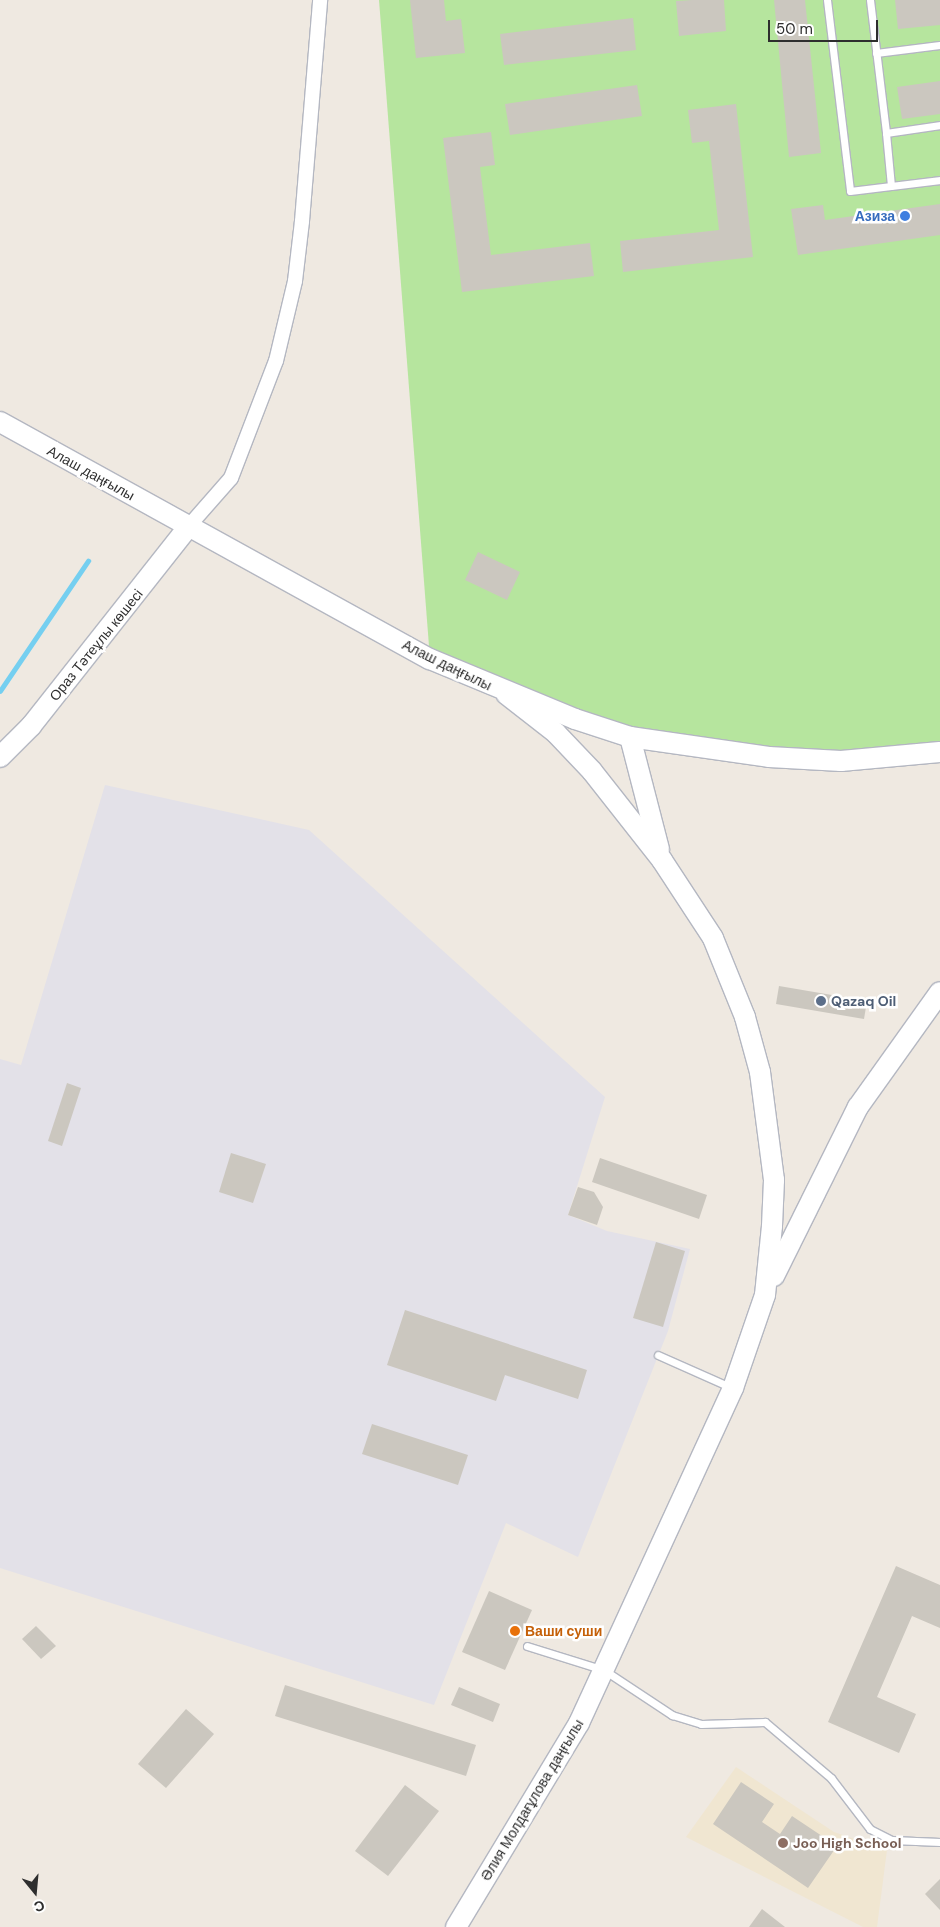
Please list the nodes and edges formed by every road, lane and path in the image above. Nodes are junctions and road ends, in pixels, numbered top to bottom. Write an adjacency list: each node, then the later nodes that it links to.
1 (320, 0): 11 (street)
2 (827, 0): 9 (lane)
3 (870, 0): 5 (lane)
4 (940, 45): 5 (lane)
5 (876, 53): 7 (lane)
6 (940, 125): 7 (lane)
7 (886, 133): 9 (lane)
8 (940, 180): 9 (lane)
9 (891, 186)
10 (0, 422): 11 (main road, Алаш даңғылы)
11 (188, 527): 12 (main road, Алаш даңғылы); 15 (main road, Ораз Тәтеұлы көшесі)
12 (506, 694): 13 (main road, Алаш даңғылы); 16 (main road)
13 (630, 737): 14 (main road, Алаш даңғылы); 16 (main road)
14 (940, 752)
15 (0, 757)
16 (662, 860): 18 (main road)
17 (940, 992): 18 (main road)
18 (765, 1295): 20 (main road, Әлия Молдағұлова даңғылы)
19 (658, 1355): 20 (lane)
20 (733, 1388): 22 (main road, Әлия Молдағұлова даңғылы)
21 (527, 1646): 22 (lane)
22 (604, 1670): 23 (lane); 24 (main road, Әлия Молдағұлова даңғылы)
23 (940, 1842)
24 (456, 1927)

